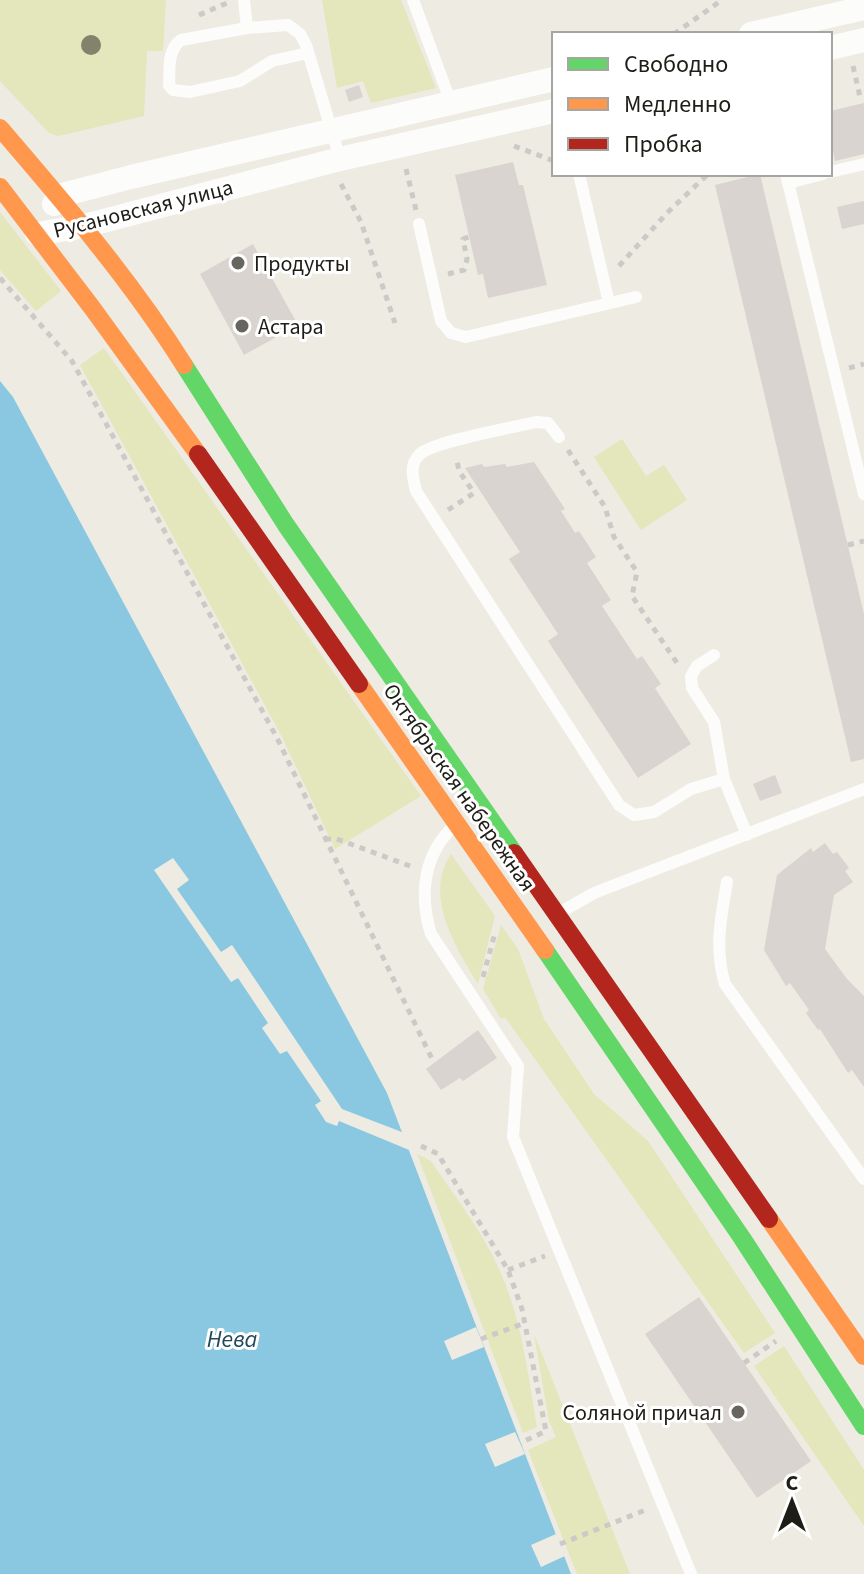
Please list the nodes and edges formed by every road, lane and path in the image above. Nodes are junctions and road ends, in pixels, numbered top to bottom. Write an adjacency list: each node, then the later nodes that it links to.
1 (244, 0): 6 (lane)
2 (413, 0): 15 (lane)
3 (722, 0): 7 (path)
4 (864, 8): 5 (street)
5 (826, 9): 8 (street)
6 (247, 28): 11 (lane); 11 (lane)
7 (677, 32)
8 (757, 32)
9 (864, 40): 10 (street)
10 (832, 48)
11 (308, 53): 18 (lane)
12 (853, 65): 14 (path)
13 (552, 79): 15 (street, Русановская улица)
14 (860, 97)
15 (451, 103): 18 (street, Русановская улица)
16 (552, 112): 23 (street, Русановская улица)
17 (0, 128): 29 (main road, Октябрьская набережная)
18 (332, 130): 23 (lane); 29 (street, Русановская улица)
19 (510, 144): 20 (path)
20 (552, 160)
21 (864, 164): 24 (lane)
22 (406, 168): 30 (path)
23 (340, 171): 31 (street, Русановская улица); 39 (path)
24 (832, 172)
25 (579, 176): 36 (lane)
26 (706, 176): 36 (path)
27 (787, 178): 41 (lane)
28 (0, 187): 32 (main road, Октябрьская набережная)
29 (58, 196): 31 (main road, Октябрьская набережная); 32 (street, Русановская улица)
30 (419, 224): 38 (lane)
31 (84, 226): 32 (street, Русановская улица); 56 (main road, Октябрьская набережная)
32 (37, 234): 51 (main road, Октябрьская набережная)
33 (469, 237): 34 (path)
34 (464, 270)
35 (0, 278): 53 (path)
36 (605, 287): 38 (lane)
37 (636, 297): 38 (lane)
38 (609, 303)
39 (395, 323)
40 (559, 437): 44 (lane); 48 (path)
41 (860, 458): 43 (lane)
42 (463, 459): 44 (path)
43 (864, 494)
44 (434, 519): 49 (lane)
45 (864, 541): 46 (path)
46 (848, 545)
47 (714, 655): 48 (lane)
48 (691, 676): 49 (lane)
49 (724, 779): 52 (lane)
50 (864, 789): 52 (lane)
51 (458, 823): 54 (lane); 69 (main road, Октябрьская набережная)
52 (747, 835): 56 (lane)
53 (325, 839): 54 (path); 59 (path)
54 (426, 872): 62 (lane)
55 (727, 882): 61 (lane)
56 (556, 915): 67 (main road, Октябрьская набережная)
57 (498, 919): 58 (path)
58 (480, 986)
59 (433, 1061)
60 (421, 1146): 63 (path)
61 (864, 1179)
62 (559, 1250): 63 (path); 71 (lane)
63 (508, 1270): 64 (path)
64 (525, 1323): 66 (path); 70 (path)
65 (782, 1336): 68 (path)
66 (481, 1339)
67 (864, 1356)
68 (744, 1363)
69 (864, 1426)
70 (520, 1443)
71 (662, 1503): 72 (path); 73 (lane)
72 (560, 1544)
73 (691, 1574)

